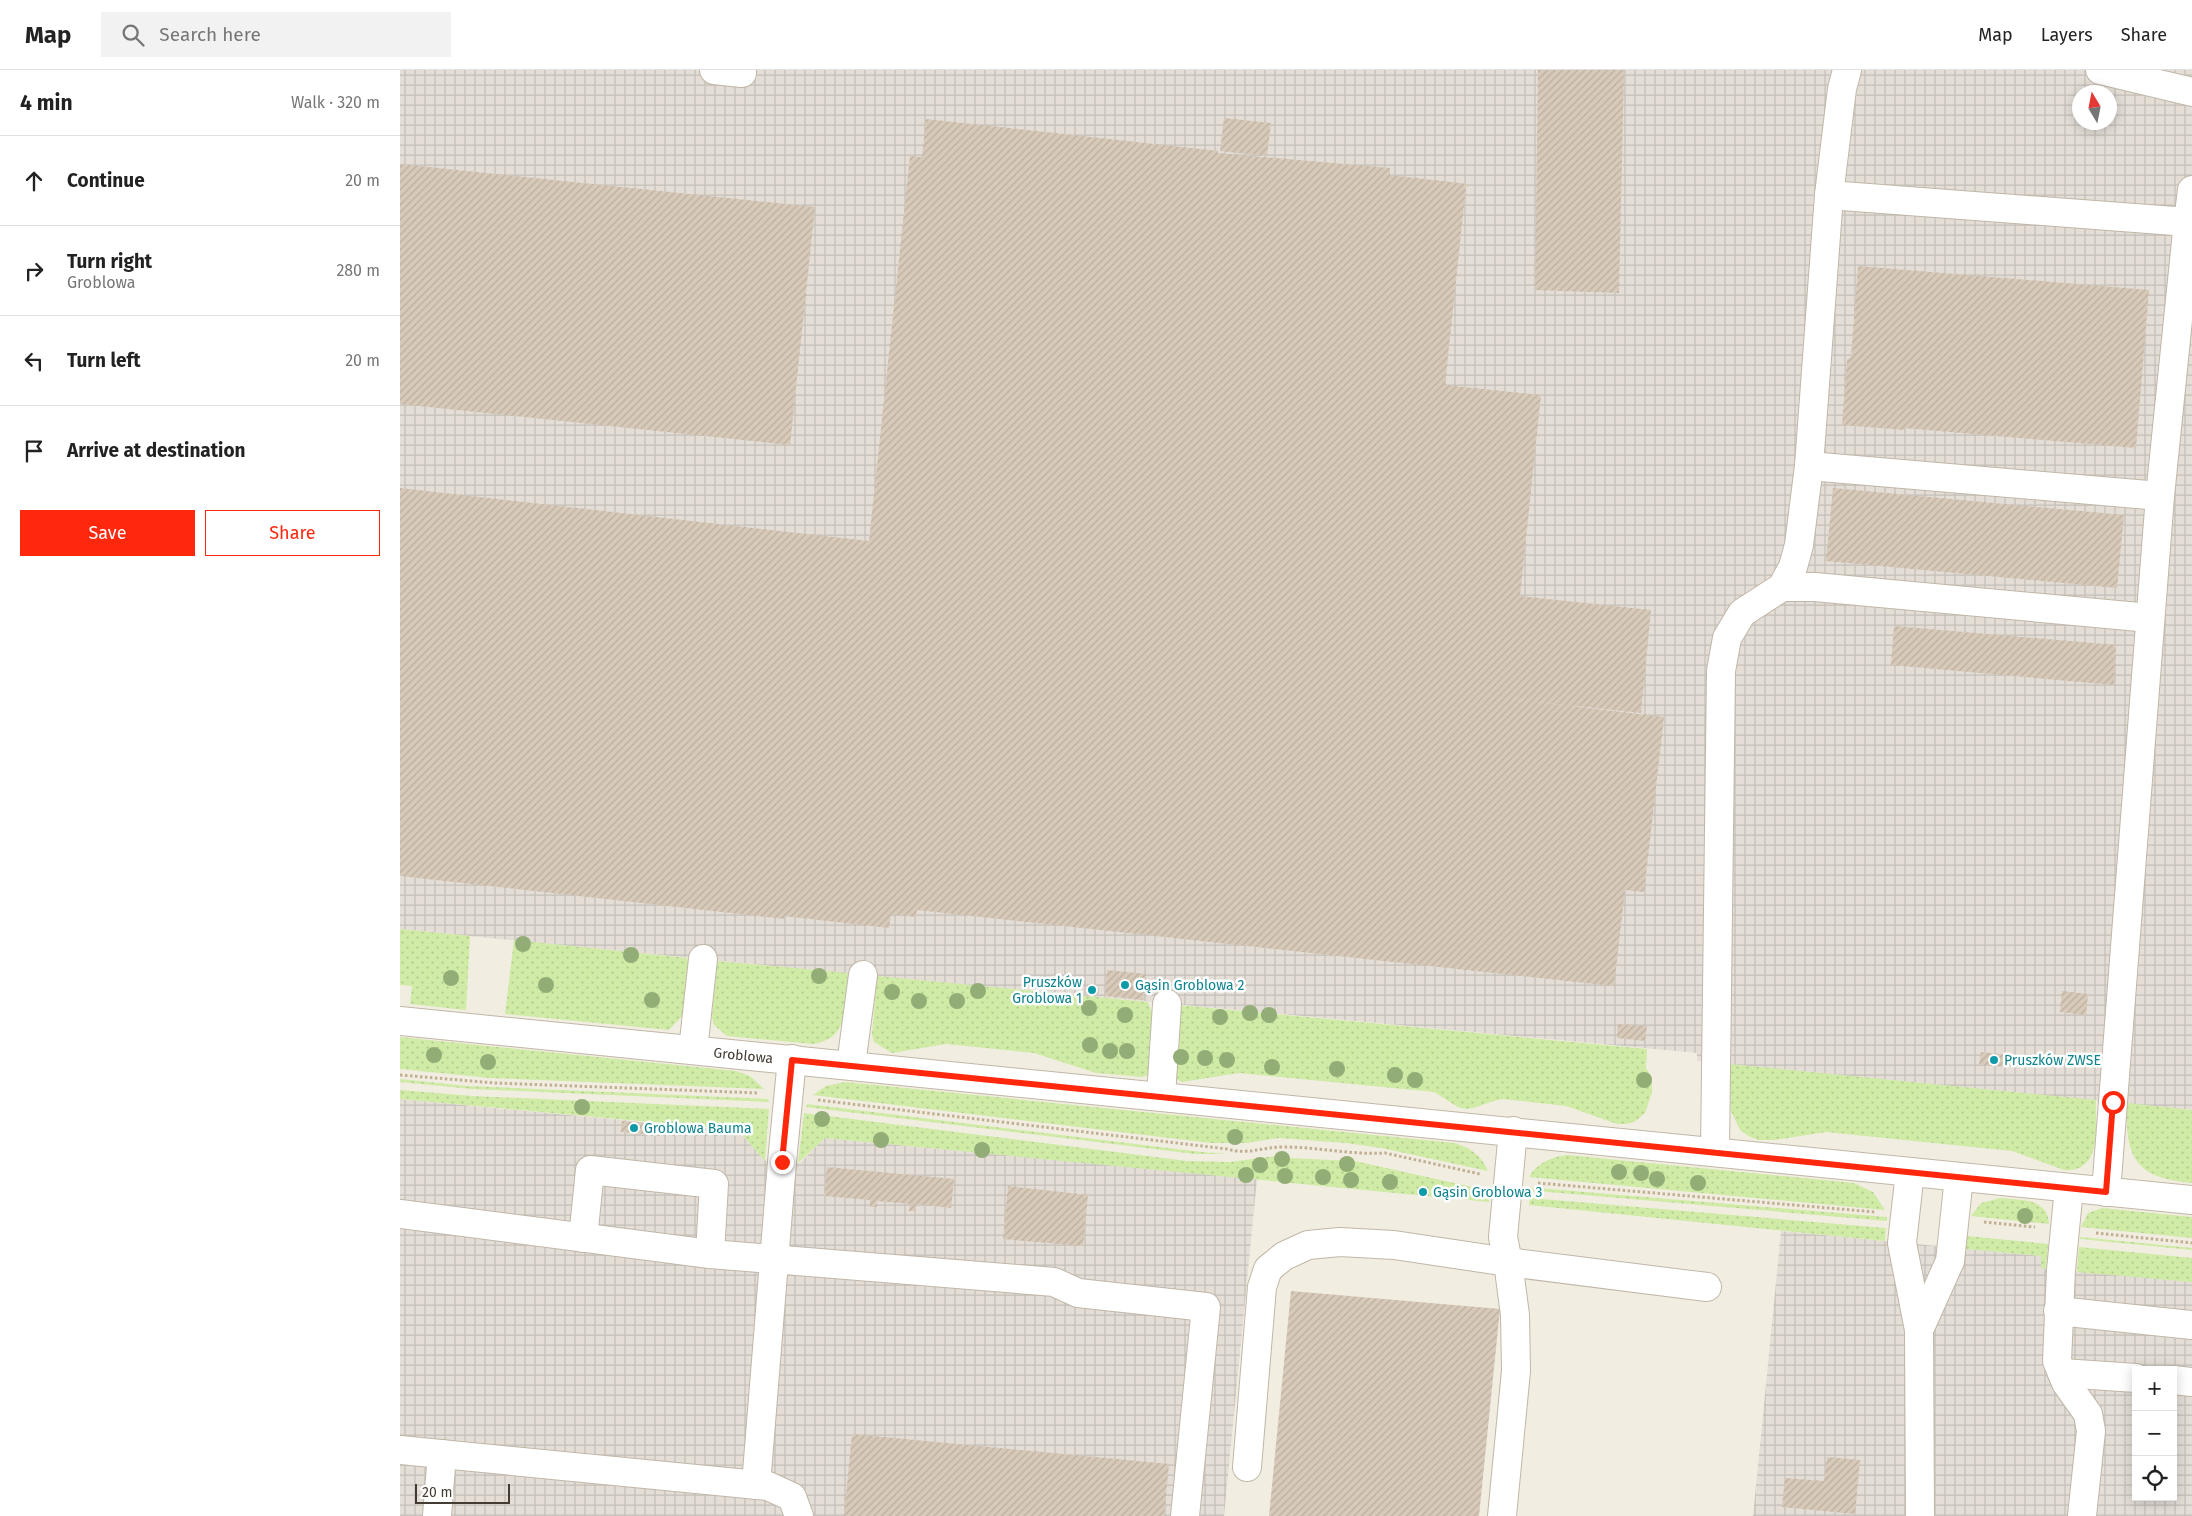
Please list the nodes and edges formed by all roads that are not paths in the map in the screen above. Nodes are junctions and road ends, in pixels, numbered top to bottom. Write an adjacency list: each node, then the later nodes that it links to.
1 (714, 70): 4 (street)
2 (1847, 70): 7 (street)
3 (2100, 70): 5 (street)
4 (742, 73)
5 (2192, 92)
6 (2192, 190): 8 (street)
7 (1829, 195): 8 (street); 9 (street)
8 (2188, 222): 10 (street)
9 (1809, 466): 10 (street); 11 (street)
10 (2160, 496): 12 (street)
11 (1782, 587): 12 (street); 22 (street)
12 (2150, 618): 26 (street)
13 (703, 959): 17 (street)
14 (862, 975): 19 (street)
15 (1167, 1004): 20 (street)
16 (400, 1021): 17 (street, Groblowa)
17 (693, 1050): 18 (street, Groblowa)
18 (792, 1060): 19 (street, Groblowa); 31 (street)
19 (851, 1065): 20 (street, Groblowa)
20 (1161, 1096): 21 (street, Groblowa)
21 (1513, 1131): 22 (street, Groblowa); 32 (street)
22 (1715, 1151): 23 (street, Groblowa)
23 (1910, 1172): 24 (street, Groblowa); 36 (street)
24 (1959, 1177): 25 (street, Groblowa); 36 (street)
25 (2069, 1188): 26 (street, Groblowa); 34 (street)
26 (2106, 1192): 27 (street, Groblowa)
27 (2192, 1200)
28 (400, 1214): 29 (street)
29 (583, 1238): 30 (street); 30 (street)
30 (710, 1254): 31 (street)
31 (775, 1260): 44 (street); 47 (street)
32 (1508, 1262): 33 (street); 43 (street); 48 (street)
33 (1707, 1288)
34 (2058, 1311): 35 (street); 37 (street)
35 (2192, 1326)
36 (1919, 1330): 49 (street)
37 (2062, 1372): 38 (street); 50 (street)
38 (2132, 1378)
39 (2177, 1380): 40 (street)
40 (2192, 1382)
41 (400, 1450): 42 (street)
42 (442, 1454): 44 (street); 45 (street)
43 (1247, 1467)
44 (756, 1485): 46 (street)
45 (438, 1516)
46 (799, 1516)
47 (1185, 1516)
48 (1502, 1516)
49 (1920, 1516)
50 (2082, 1516)

